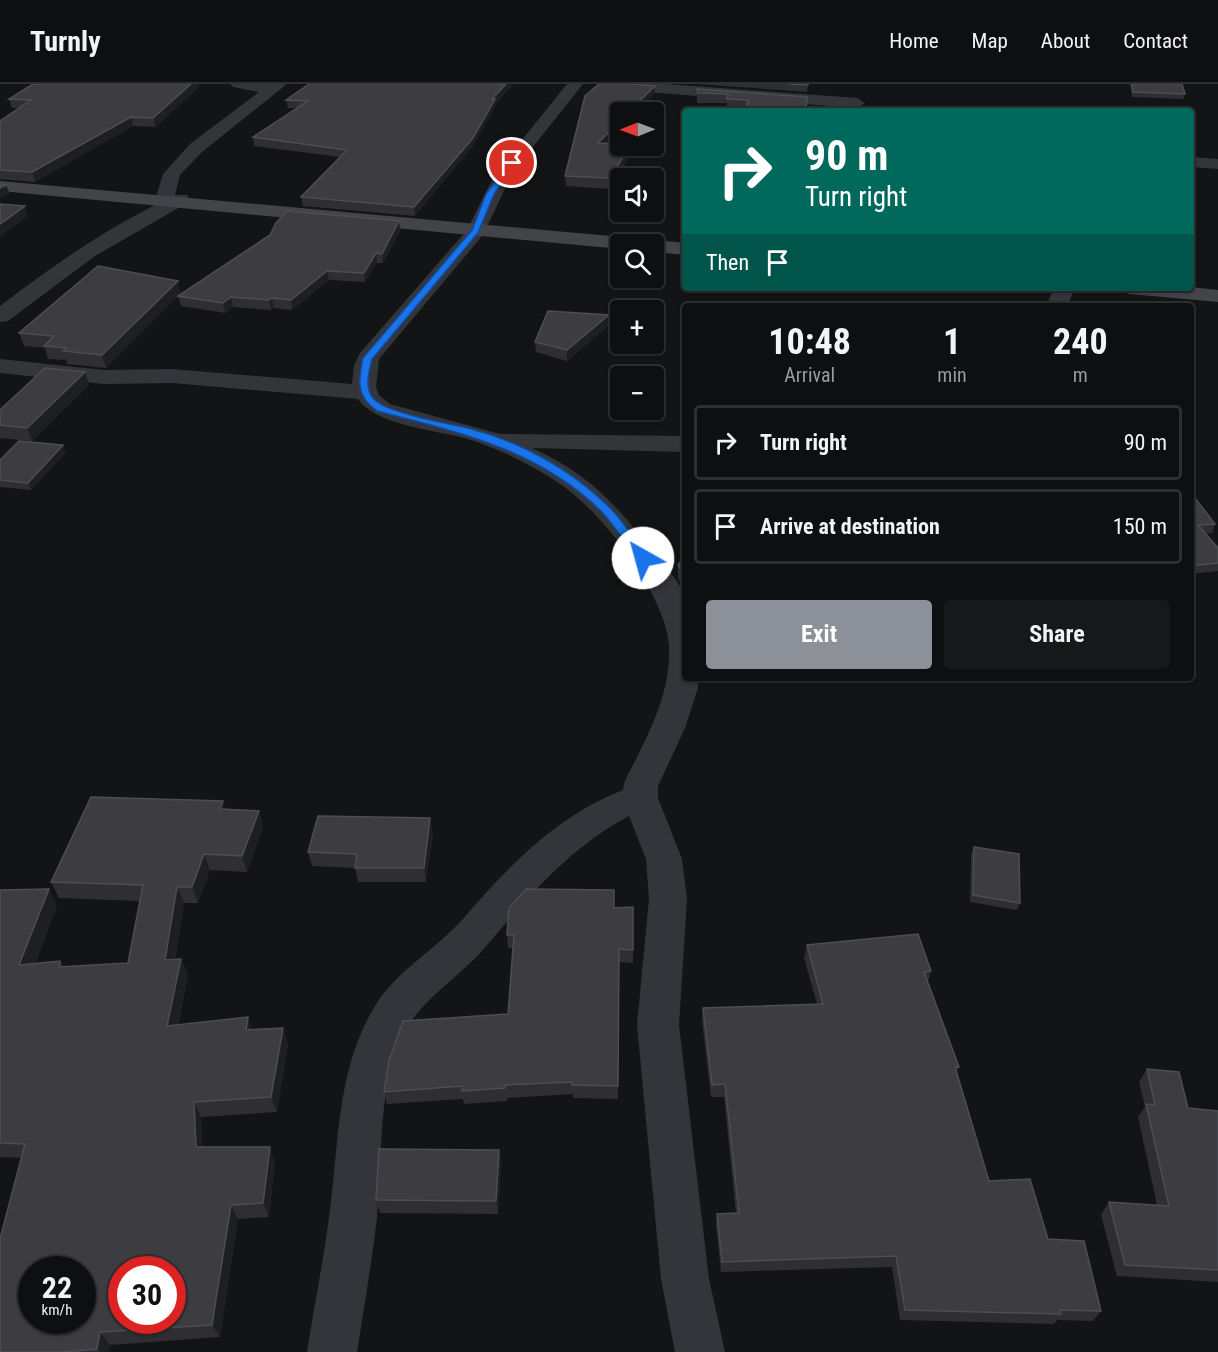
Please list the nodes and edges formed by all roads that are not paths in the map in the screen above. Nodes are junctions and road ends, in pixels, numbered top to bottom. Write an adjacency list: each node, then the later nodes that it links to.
1 (238, 84): 5 (street)
2 (575, 84): 11 (street)
3 (606, 84): 6 (street)
4 (861, 84): 6 (street)
5 (275, 87): 10 (street)
6 (857, 107)
7 (1194, 162): 8 (street)
8 (1218, 164)
9 (0, 186): 10 (street)
10 (173, 198): 11 (street); 17 (street)
11 (476, 231): 12 (street); 19 (street)
12 (610, 242)
13 (664, 247): 14 (street)
14 (682, 249)
15 (1159, 291): 16 (street)
16 (1218, 297)
17 (0, 316)
18 (0, 366): 19 (street)
19 (364, 392): 20 (street)
20 (492, 439): 21 (street); 22 (street)
21 (682, 444)
22 (682, 638)
23 (682, 681): 24 (street)
24 (640, 798): 25 (street); 26 (street)
25 (332, 1352)
26 (700, 1352)

